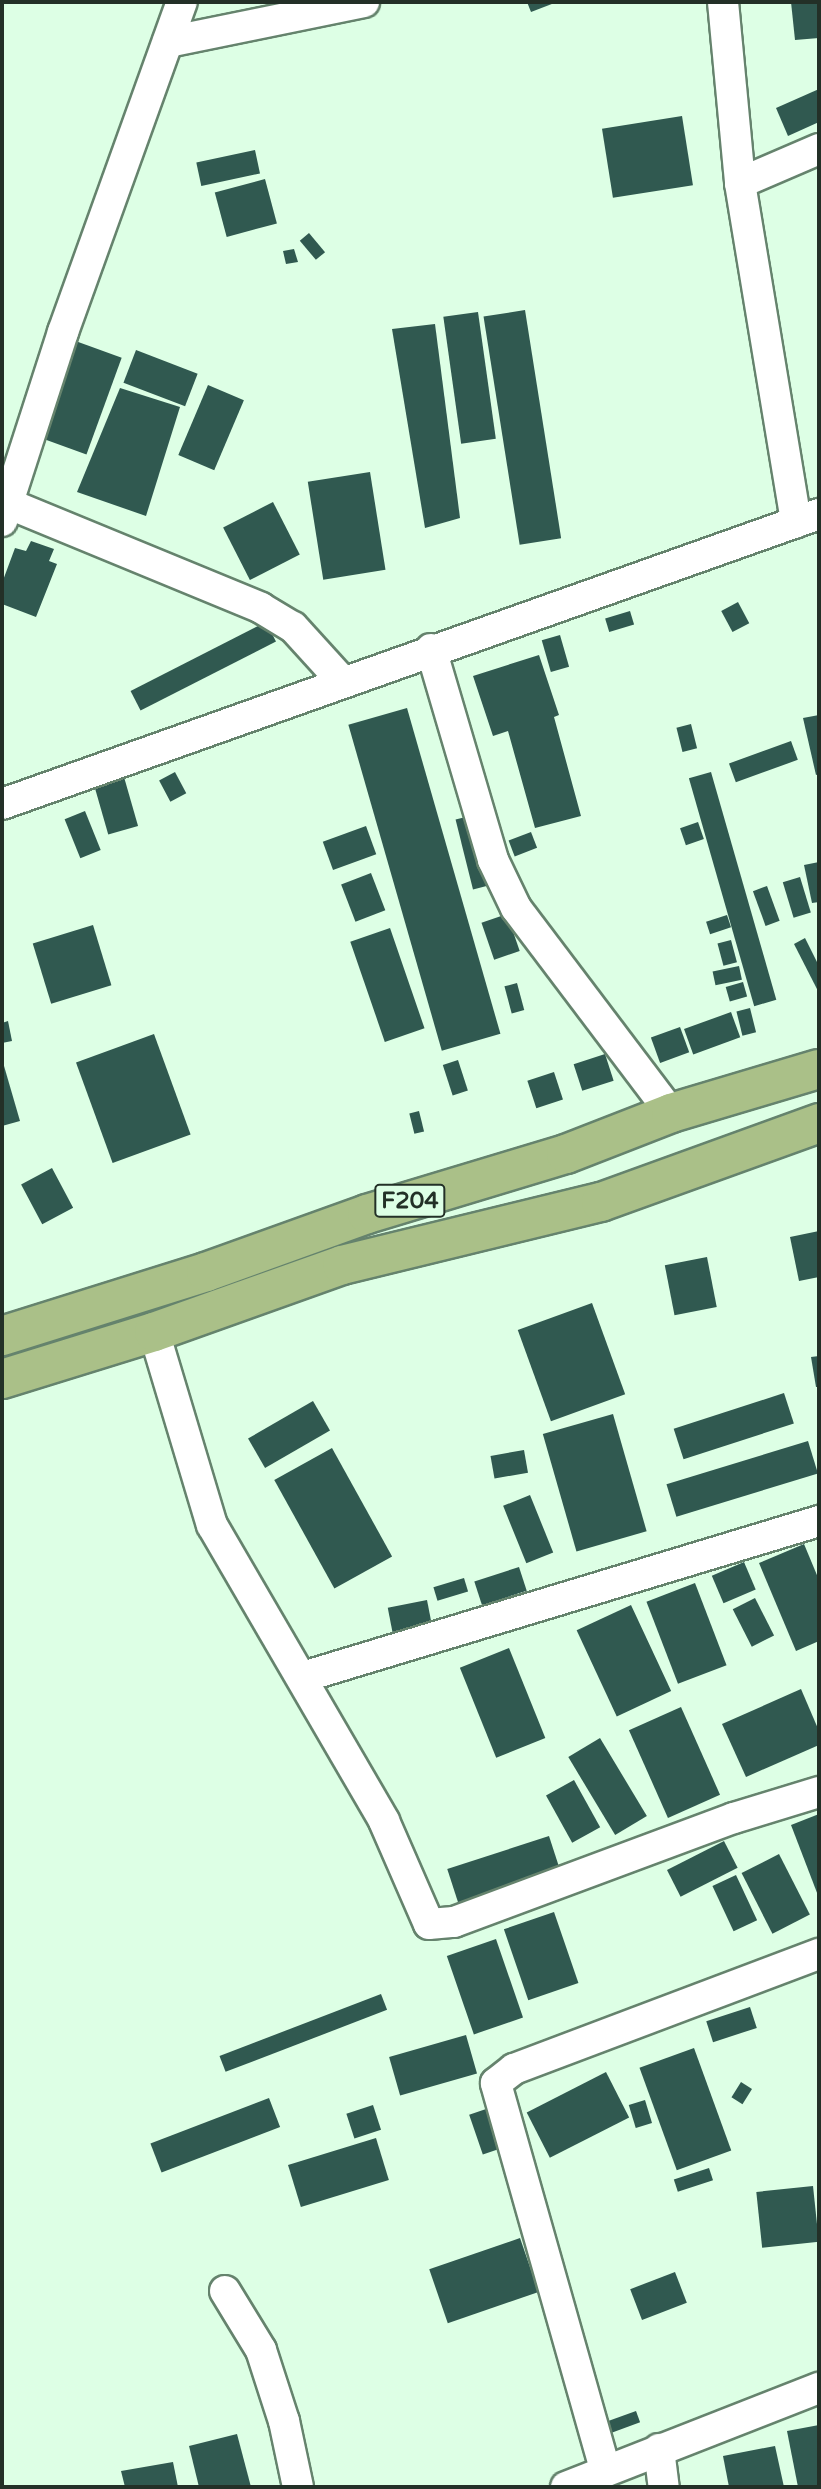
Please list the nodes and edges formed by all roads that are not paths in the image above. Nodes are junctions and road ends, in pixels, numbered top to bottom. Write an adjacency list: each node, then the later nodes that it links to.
1 (182, 2): 4 (street)
2 (364, 2): 4 (street)
3 (723, 2): 6 (street)
4 (168, 42): 7 (street)
5 (819, 149): 6 (street)
6 (740, 183): 8 (street)
7 (4, 508): 10 (street)
8 (807, 518): 9 (street)
9 (431, 649): 10 (street); 13 (street)
10 (343, 682): 11 (street)
11 (2, 804)
12 (819, 1069): 13 (main road, F204)
13 (671, 1113): 16 (main road, F204)
14 (819, 1123): 15 (main road, F204)
15 (154, 1332): 17 (main road, F204); 19 (street)
16 (2, 1336)
17 (2, 1379)
18 (819, 1521): 19 (street)
19 (303, 1677): 20 (street)
20 (819, 1792)
21 (819, 1954): 25 (street)
22 (225, 2291): 26 (street)
23 (819, 2388): 24 (street)
24 (660, 2449): 25 (street); 28 (street)
25 (605, 2469): 27 (street)
26 (298, 2487)
27 (566, 2487)
28 (664, 2487)

